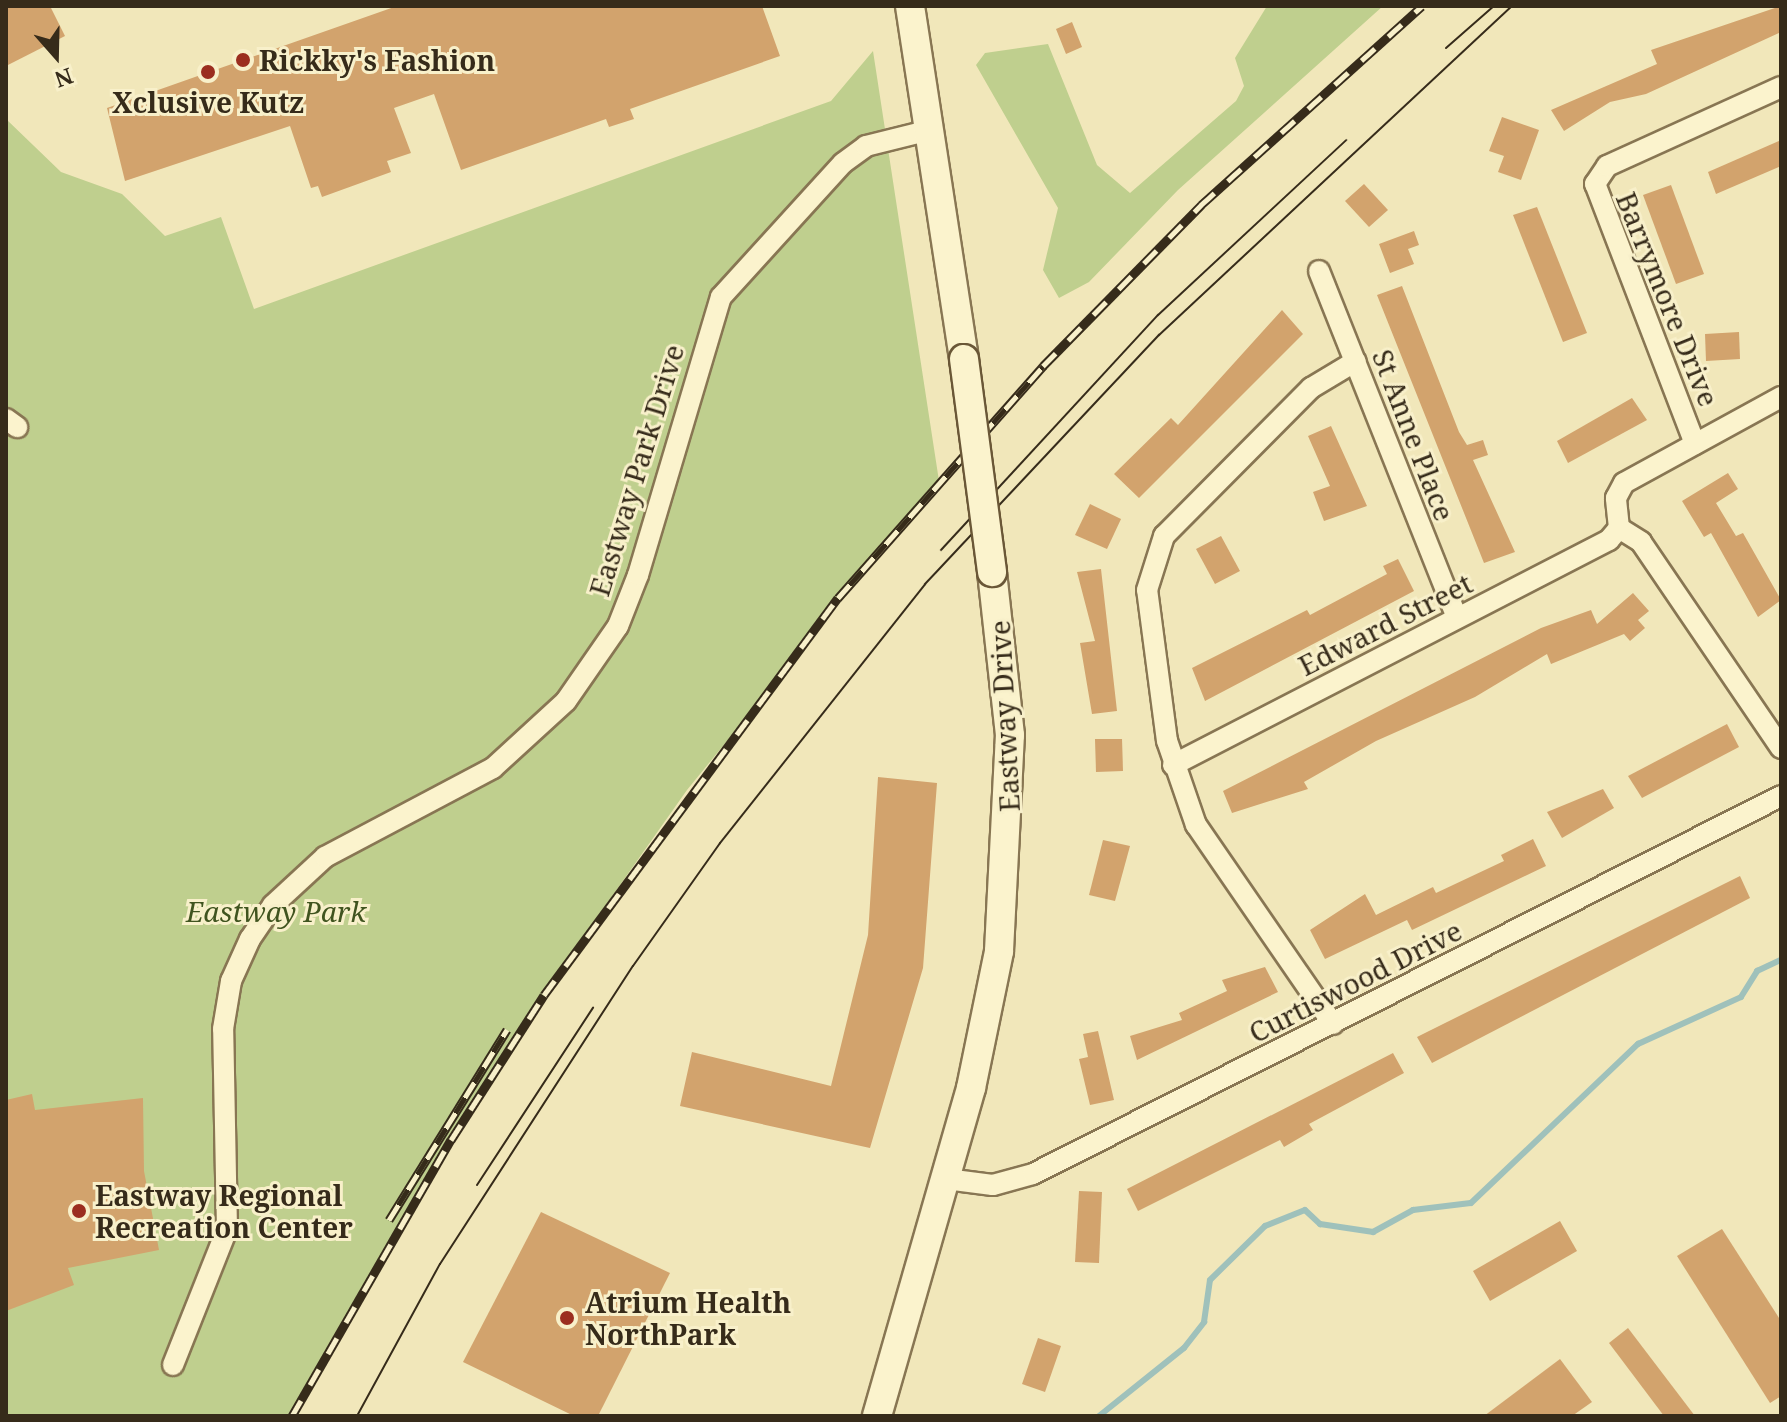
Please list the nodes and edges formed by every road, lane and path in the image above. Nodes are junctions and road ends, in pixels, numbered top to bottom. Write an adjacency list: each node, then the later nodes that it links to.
1 (910, 6): 3 (main road, Eastway Drive)
2 (1781, 87): 7 (street, Barrymore Drive)
3 (930, 130): 14 (main road, Eastway Drive, bridge); 15 (street, Eastway Park Drive)
4 (1319, 271): 5 (street, St Anne Place)
5 (1356, 361): 9 (street, St Anne Place); 11 (street)
6 (1781, 397): 7 (street)
7 (1695, 444): 8 (street)
8 (1619, 528): 9 (street, Edward Street); 10 (street)
9 (1457, 618): 11 (street, Edward Street)
10 (1781, 748)
11 (1173, 765): 13 (street)
12 (1781, 796): 13 (street, Curtiswood Drive)
13 (1333, 1024): 14 (street, Curtiswood Drive)
14 (946, 1179): 16 (main road, Eastway Drive)
15 (173, 1365)
16 (877, 1416)

